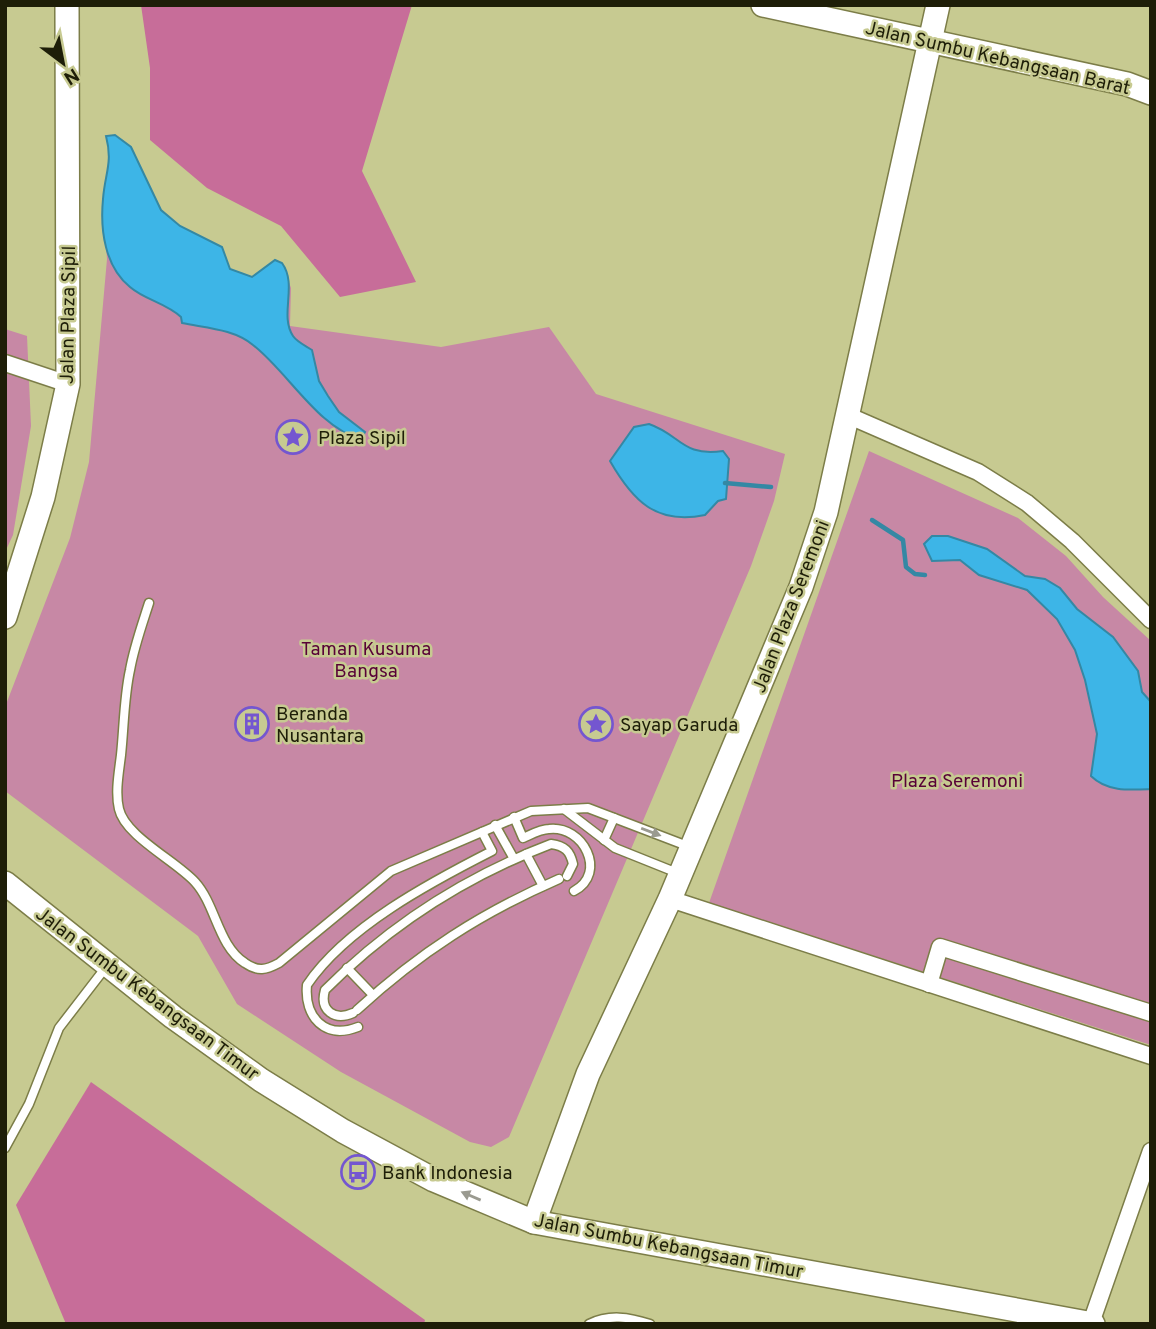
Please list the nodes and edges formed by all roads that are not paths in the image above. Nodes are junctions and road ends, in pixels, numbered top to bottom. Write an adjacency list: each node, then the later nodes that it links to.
1 (67, 5): 7 (street, Jalan Plaza Sipil)
2 (763, 5): 4 (street, Jalan Sumbu Kebangsaan Barat)
3 (938, 5): 4 (street, Jalan Plaza Seremoni)
4 (928, 41): 5 (street, Jalan Sumbu Kebangsaan Barat); 8 (street, Jalan Plaza Seremoni)
5 (1151, 93)
6 (5, 363): 7 (street)
7 (68, 384): 10 (street, Jalan Plaza Sipil)
8 (847, 415): 11 (street); 18 (street, Jalan Plaza Seremoni)
9 (149, 603): 16 (lane)
10 (5, 617)
11 (1151, 620)
12 (564, 809): 13 (lane); 14 (lane); 17 (lane)
13 (514, 817): 15 (lane); 24 (lane)
14 (614, 818): 17 (lane); 18 (lane, one-way to 18)
15 (495, 825): 16 (lane); 20 (lane)
16 (482, 832): 31 (lane)
17 (604, 839): 21 (lane)
18 (691, 847): 21 (street, Jalan Plaza Seremoni)
19 (526, 854): 20 (lane); 23 (lane); 23 (lane)
20 (514, 859): 27 (lane)
21 (680, 874): 25 (street, Jalan Plaza Seremoni)
22 (5, 883): 26 (street, Jalan Sumbu Kebangsaan Timur)
23 (543, 886): 29 (lane)
24 (574, 891)
25 (670, 899): 28 (street); 35 (street, Jalan Plaza Seremoni)
26 (108, 965): 33 (lane); 35 (street, Jalan Sumbu Kebangsaan Timur, one-way to 26)
27 (347, 968): 29 (lane); 29 (lane)
28 (929, 984): 30 (street); 32 (street)
29 (373, 995)
30 (1151, 1013)
31 (358, 1027)
32 (1151, 1056)
33 (5, 1148)
34 (1151, 1151): 36 (street)
35 (534, 1222): 36 (street, Jalan Sumbu Kebangsaan Timur)
36 (1092, 1323)
37 (589, 1324): 38 (lane)
38 (650, 1324)

